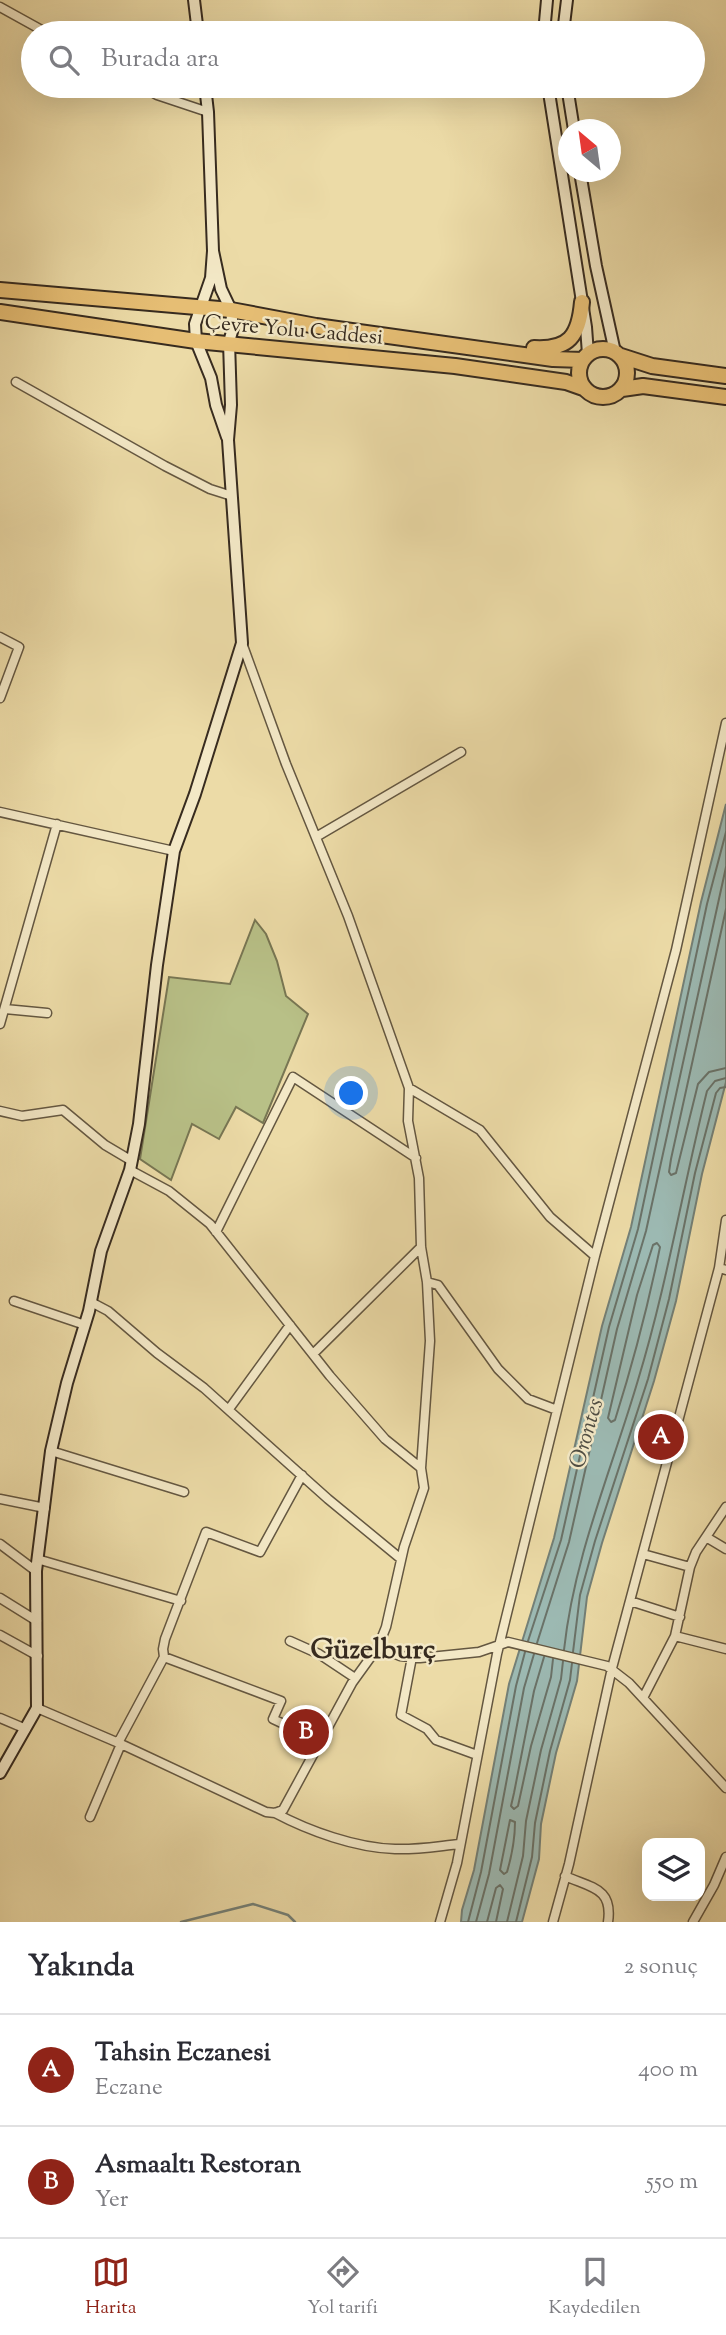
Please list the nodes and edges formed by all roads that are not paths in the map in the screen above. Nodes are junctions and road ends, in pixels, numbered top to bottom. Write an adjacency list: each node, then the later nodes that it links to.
1 (194, 0): 6 (street)
2 (547, 0): 7 (street)
3 (567, 0): 8 (street)
4 (0, 7): 5 (street)
5 (25, 21)
6 (197, 21)
7 (545, 21)
8 (564, 21)
9 (168, 98): 13 (street)
10 (206, 98): 13 (street)
11 (550, 98): 18 (street)
12 (569, 98): 14 (street)
13 (208, 112): 16 (street)
14 (572, 119)
15 (582, 182): 25 (street)
16 (213, 251): 19 (street); 20 (street)
17 (0, 290): 19 (highway, Çevre Yolu Caddesi)
18 (582, 302): 24 (highway); 26 (street)
19 (200, 307): 20 (highway, Çevre Yolu Caddesi); 22 (street)
20 (231, 310): 23 (street); 24 (highway, Çevre Yolu Caddesi)
21 (0, 312): 22 (highway, Çevre Yolu Caddesi)
22 (196, 341): 23 (highway, Çevre Yolu Caddesi); 32 (street)
23 (229, 342): 29 (highway, Çevre Yolu Caddesi); 32 (street)
24 (505, 352): 26 (highway, Çevre Yolu Caddesi)
25 (618, 354): 26 (highway, Çevre Yolu Caddesi); 27 (highway, Çevre Yolu Caddesi); 30 (highway)
26 (585, 357): 29 (highway)
27 (726, 376)
28 (16, 382): 33 (street)
29 (583, 388): 30 (highway, Çevre Yolu Caddesi)
30 (622, 389): 31 (highway, Çevre Yolu Caddesi)
31 (726, 397)
32 (228, 440): 33 (street)
33 (232, 496): 35 (street)
34 (0, 637): 36 (street)
35 (242, 643): 41 (street); 42 (street)
36 (0, 698)
37 (726, 723): 53 (street)
38 (461, 752): 41 (street)
39 (0, 812): 40 (street)
40 (57, 824): 42 (street); 43 (street)
41 (316, 837): 46 (street)
42 (174, 851): 49 (street)
43 (5, 1009): 44 (street); 45 (street)
44 (47, 1013)
45 (0, 1024)
46 (409, 1088): 48 (street); 53 (street)
47 (0, 1111): 49 (street)
48 (416, 1158): 51 (street); 52 (street)
49 (131, 1165): 51 (street); 57 (street)
50 (726, 1220): 54 (street)
51 (216, 1232): 59 (street)
52 (421, 1247): 55 (street); 60 (street)
53 (595, 1256): 62 (street)
54 (722, 1269): 73 (street)
55 (427, 1282): 62 (street); 64 (street)
56 (14, 1301): 58 (street)
57 (91, 1302): 58 (street); 61 (street)
58 (85, 1325): 63 (street)
59 (290, 1325): 60 (street); 61 (street)
60 (313, 1353): 64 (street)
61 (229, 1409): 65 (street)
62 (556, 1410): 86 (street)
63 (51, 1451): 66 (street); 69 (street)
64 (421, 1468): 75 (street)
65 (302, 1475): 75 (street); 79 (street)
66 (184, 1492)
67 (0, 1499): 69 (street)
68 (726, 1507): 70 (street)
69 (45, 1508): 74 (street)
70 (706, 1537): 72 (street); 76 (street)
71 (0, 1544): 77 (street)
72 (726, 1549)
73 (643, 1554): 76 (street); 80 (street)
74 (37, 1559): 77 (street); 79 (street)
75 (401, 1559): 87 (street)
76 (690, 1567): 81 (street)
77 (36, 1571): 82 (street)
78 (0, 1598): 82 (street)
79 (181, 1601): 90 (street)
80 (630, 1601): 81 (street); 92 (street)
81 (680, 1617): 84 (street)
82 (37, 1621): 89 (street)
83 (0, 1636): 89 (street)
84 (675, 1636): 88 (street); 94 (street)
85 (290, 1641): 93 (street)
86 (504, 1645): 91 (street); 92 (street); 100 (street)
87 (378, 1647): 91 (street); 93 (street)
88 (726, 1649)
89 (38, 1656): 95 (street)
90 (164, 1657): 98 (street); 99 (street)
91 (412, 1657): 100 (street)
92 (612, 1668): 94 (street); 107 (street)
93 (355, 1678): 99 (street)
94 (643, 1698): 102 (street)
95 (37, 1708): 97 (street); 98 (street)
96 (0, 1718): 97 (street)
97 (26, 1729): 101 (street)
98 (120, 1744): 103 (street); 104 (street)
99 (314, 1751): 103 (street)
100 (477, 1755): 105 (street)
101 (0, 1773)
102 (726, 1788)
103 (275, 1813): 105 (street)
104 (90, 1817)
105 (460, 1844): 108 (street)
106 (726, 1857): 111 (street)
107 (565, 1876): 109 (street); 110 (street)
108 (440, 1922)
109 (553, 1922)
110 (608, 1922)
111 (693, 1922)

